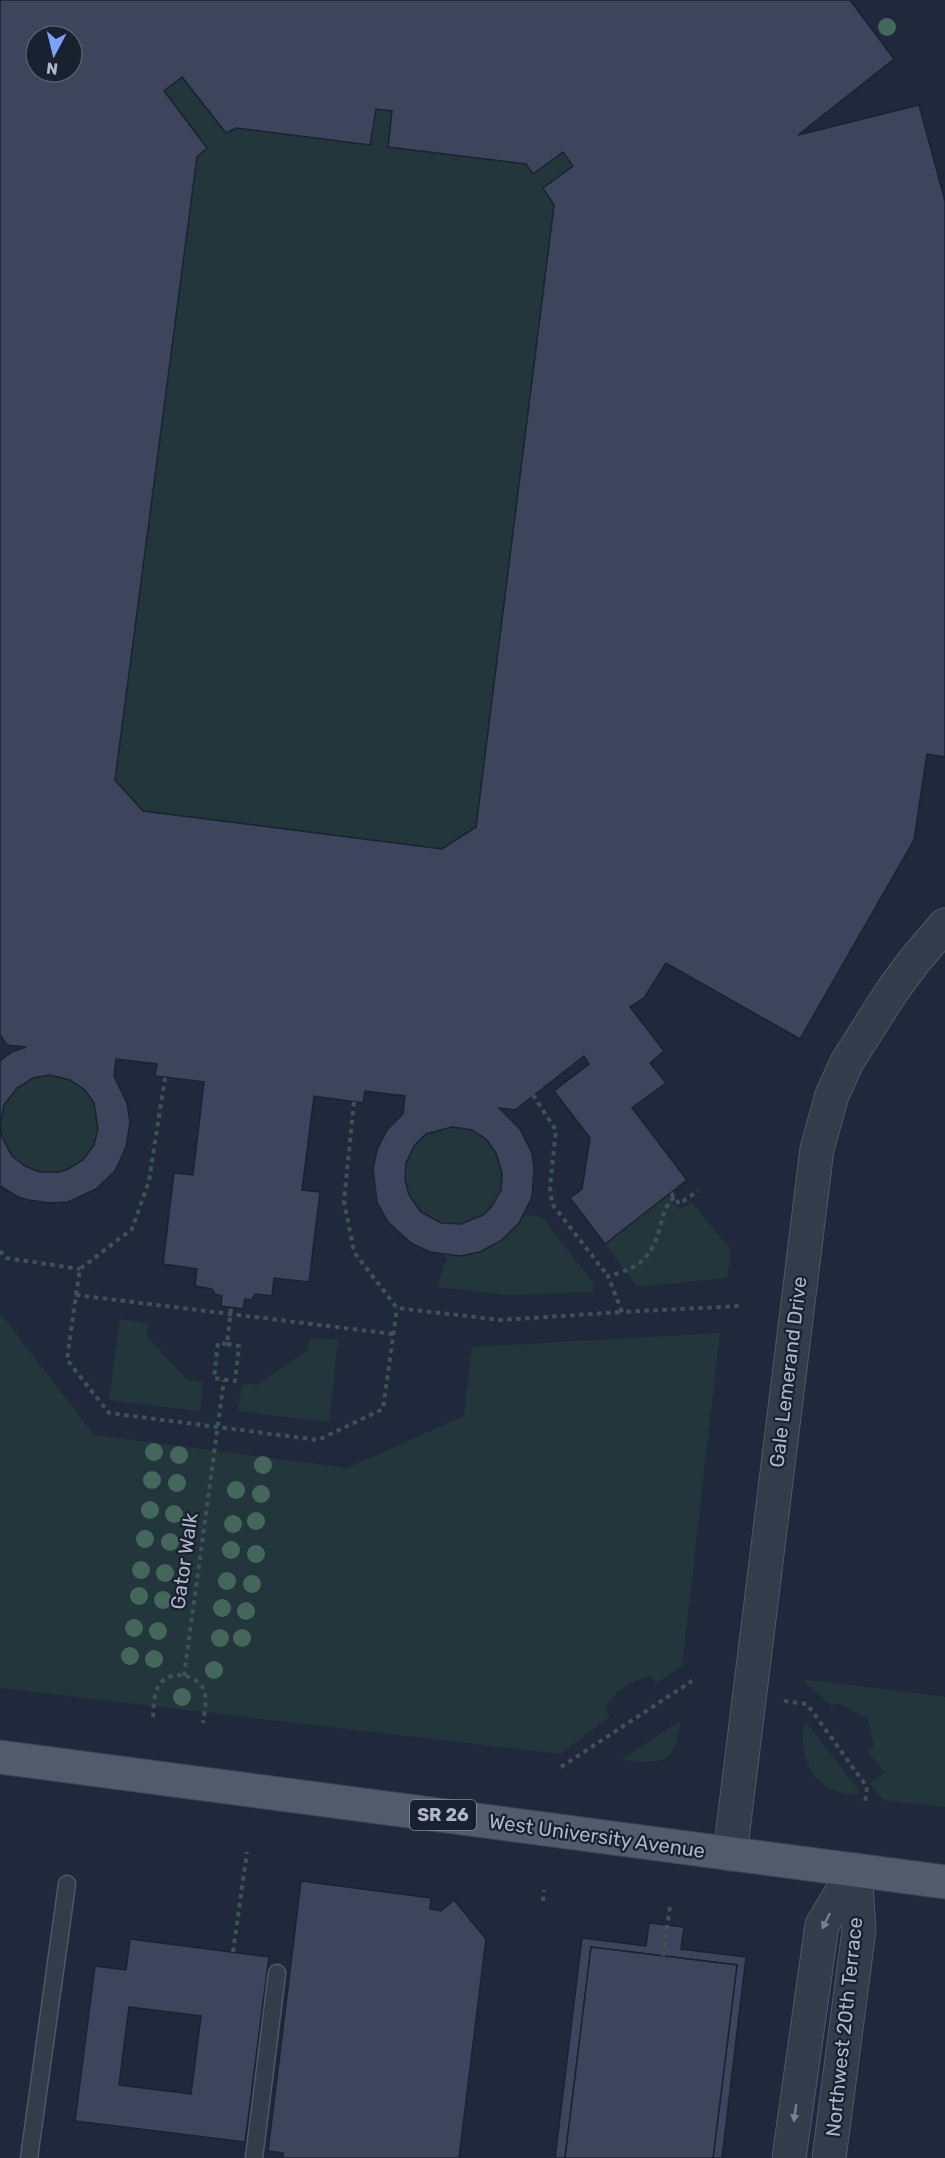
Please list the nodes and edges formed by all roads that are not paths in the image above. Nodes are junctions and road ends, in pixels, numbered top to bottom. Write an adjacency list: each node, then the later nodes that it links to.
1 (945, 926): 3 (street, Gale Lemerand Drive)
2 (0, 1757): 3 (main road, West University Avenue / SR 26)
3 (730, 1854): 4 (main road, West University Avenue / SR 26)
4 (855, 1870): 5 (main road, West University Avenue / SR 26); 10 (street, Northwest 20th Terrace, one-way to 10); 11 (street, Northwest 20th Terrace)
5 (945, 1882)
6 (67, 1884): 8 (lane)
7 (278, 1973): 9 (lane)
8 (29, 2158)
9 (254, 2158)
10 (789, 2158)
11 (829, 2158)

